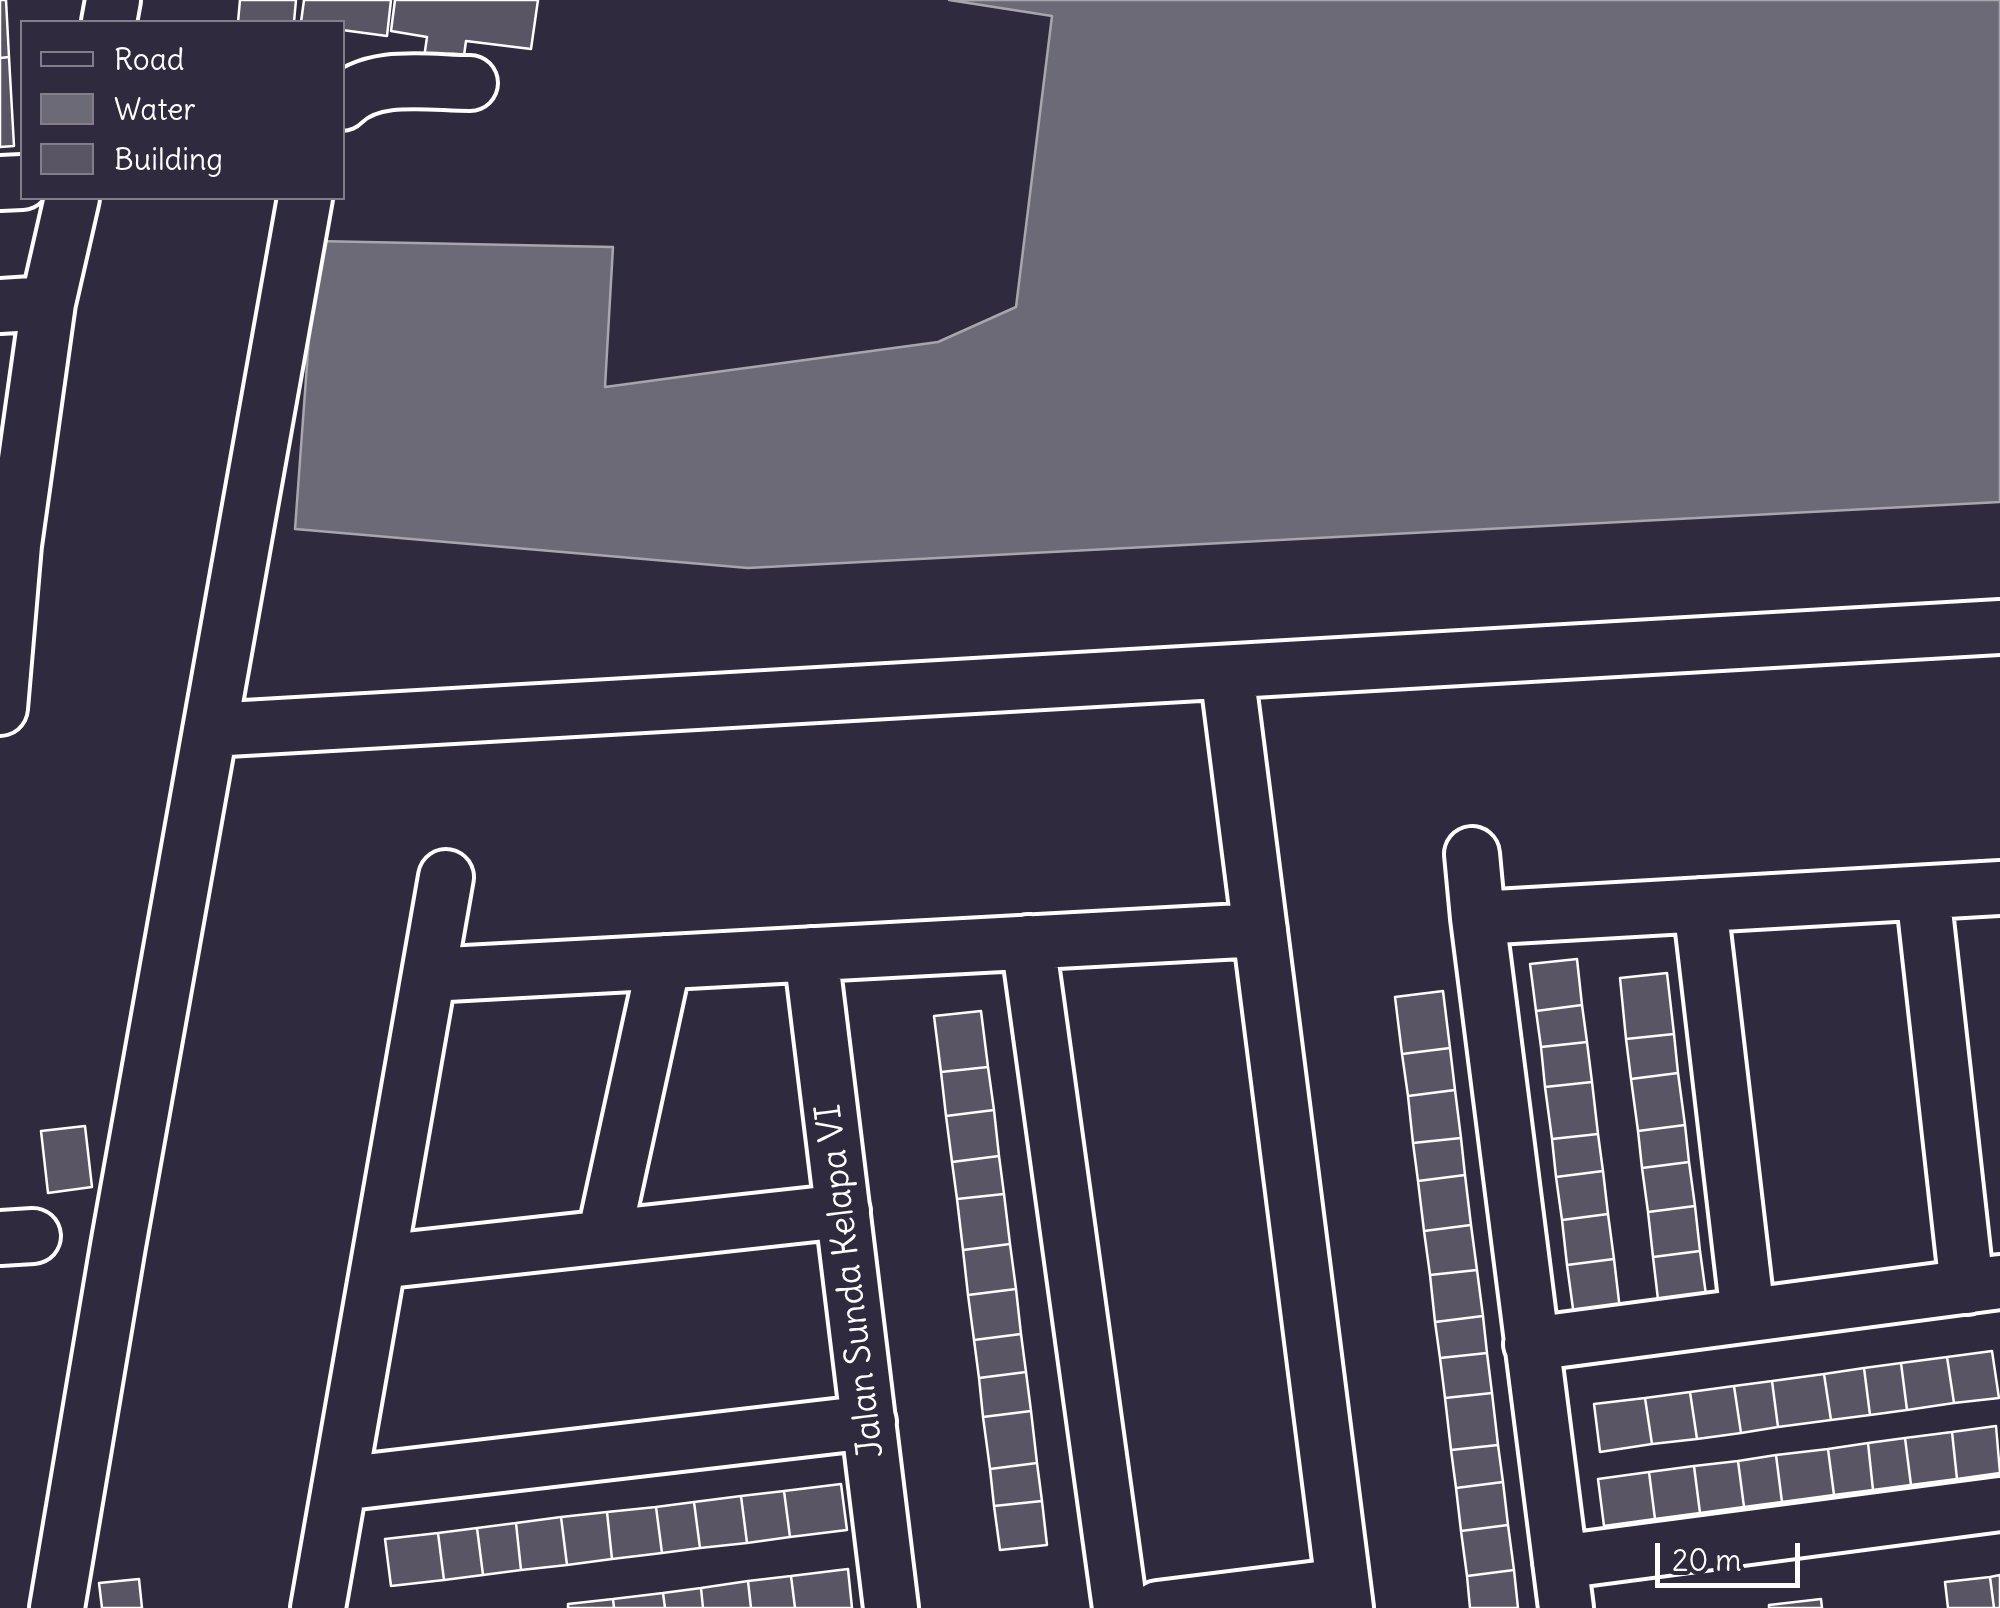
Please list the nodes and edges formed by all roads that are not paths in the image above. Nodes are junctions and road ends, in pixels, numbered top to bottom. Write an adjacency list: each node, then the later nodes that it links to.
1 (470, 83): 2 (street)
2 (345, 100)
3 (71, 200): 5 (street)
4 (305, 200): 10 (street)
5 (24, 304): 6 (street)
6 (7, 546): 9 (street)
7 (2000, 627): 8 (street)
8 (1227, 672): 10 (street); 17 (street)
9 (0, 708)
10 (210, 730): 33 (street)
11 (1472, 854): 16 (street)
12 (446, 877): 21 (street)
13 (2000, 888): 14 (street)
14 (1923, 892): 15 (street); 25 (street)
15 (1700, 905): 16 (street); 26 (street)
16 (1478, 918): 27 (street)
17 (1260, 930): 18 (street); 32 (street)
18 (1028, 942): 19 (street); 36 (street)
19 (811, 954): 20 (street); 22 (street, Jalan Sunda Kelapa VI)
20 (664, 962): 21 (street); 23 (street)
21 (429, 974): 24 (street)
22 (843, 1211): 23 (street); 28 (street, Jalan Sunda Kelapa VI)
23 (604, 1237): 24 (street)
24 (379, 1262): 29 (street)
25 (1984, 1285): 26 (street)
26 (1748, 1315): 27 (street)
27 (1532, 1344): 31 (street)
28 (869, 1422): 29 (street); 35 (street, Jalan Sunda Kelapa VI)
29 (340, 1484): 34 (street)
30 (2000, 1504): 31 (street)
31 (1563, 1585)
32 (1344, 1596): 37 (street)
33 (57, 1608)
34 (318, 1608)
35 (892, 1608)
36 (1120, 1608)
37 (1158, 1608)

